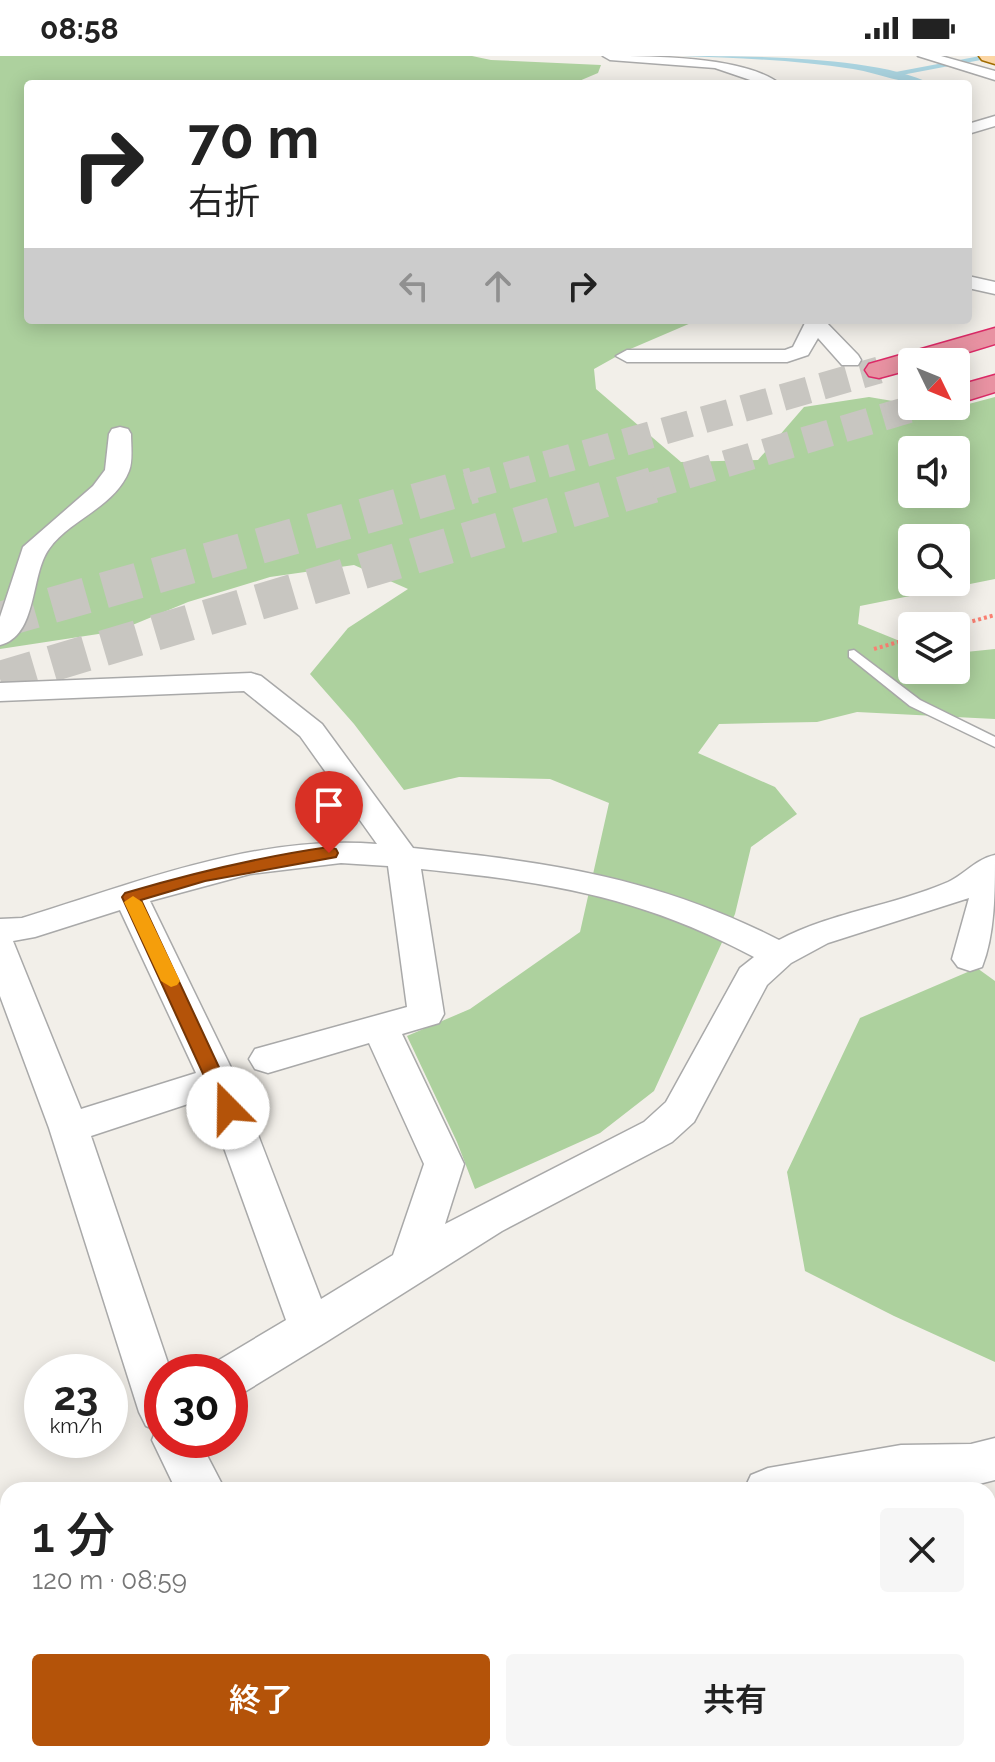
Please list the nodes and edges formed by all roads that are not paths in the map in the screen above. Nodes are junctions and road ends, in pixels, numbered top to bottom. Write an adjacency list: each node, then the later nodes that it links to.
1 (620, 56): 6 (street)
2 (925, 56): 5 (street)
3 (988, 56): 4 (main road)
4 (995, 58)
5 (995, 76)
6 (766, 80)
7 (995, 121): 8 (street)
8 (972, 128)
9 (972, 130): 10 (street)
10 (995, 135)
11 (972, 283): 12 (street)
12 (994, 286)
13 (813, 324): 16 (street)
14 (817, 324): 17 (street)
15 (988, 338): 18 (highway)
16 (627, 356)
17 (850, 360)
18 (879, 370)
19 (995, 383): 20 (highway)
20 (970, 391)
21 (120, 434): 22 (street)
22 (0, 637)
23 (854, 654): 25 (lane)
24 (0, 692): 26 (street)
25 (995, 743)
26 (403, 857): 28 (street); 31 (street); 33 (street)
27 (995, 865): 31 (street); 32 (street)
28 (131, 897): 29 (street); 35 (street)
29 (0, 930)
30 (0, 949): 36 (street)
31 (779, 955): 37 (street)
32 (970, 959)
33 (380, 1027): 34 (street); 37 (street)
34 (268, 1059)
35 (218, 1080): 36 (street); 38 (street)
36 (69, 1128): 39 (street)
37 (410, 1267): 38 (street)
38 (311, 1329): 40 (street)
39 (144, 1357)
40 (248, 1366)
41 (184, 1458): 43 (street)
42 (995, 1459): 44 (street)
43 (197, 1482)
44 (812, 1482)

